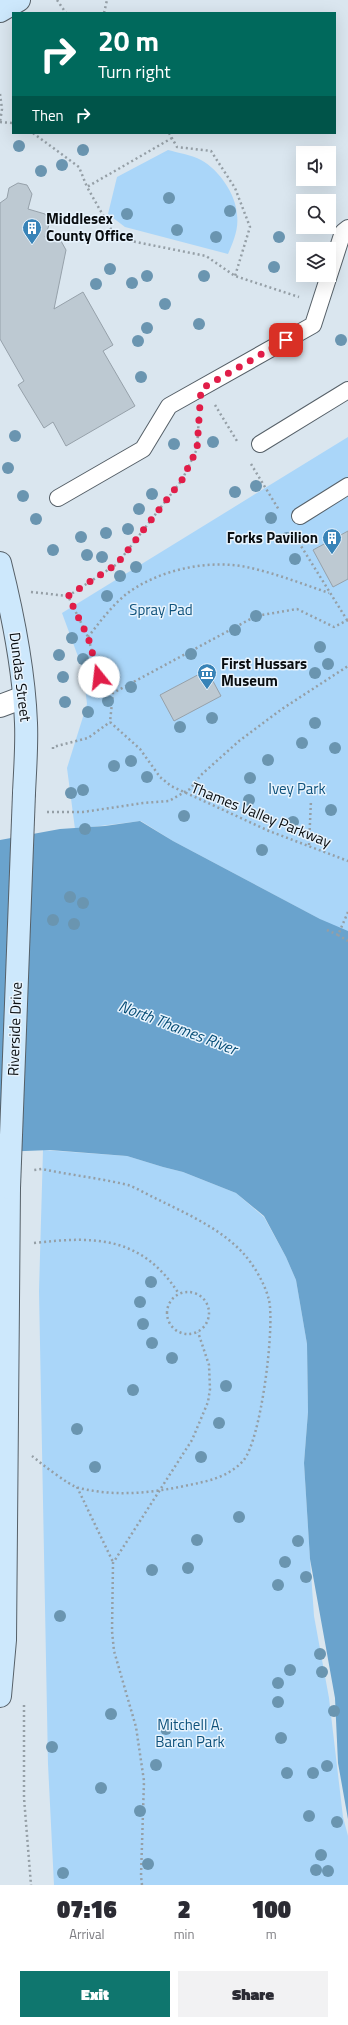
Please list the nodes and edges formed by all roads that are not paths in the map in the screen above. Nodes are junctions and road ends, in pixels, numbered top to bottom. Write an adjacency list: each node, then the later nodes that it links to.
1 (19, 0): 2 (main road)
2 (0, 11)
3 (348, 228): 7 (lane)
4 (348, 390): 5 (lane)
5 (260, 444)
6 (348, 486): 8 (lane)
7 (58, 498)
8 (300, 516)
9 (0, 563): 10 (main road, Dundas Street)
10 (24, 697): 11 (street); 12 (main road, Dundas Street)
11 (0, 706)
12 (24, 793): 13 (main road, Riverside Drive, bridge)
13 (0, 1696)

